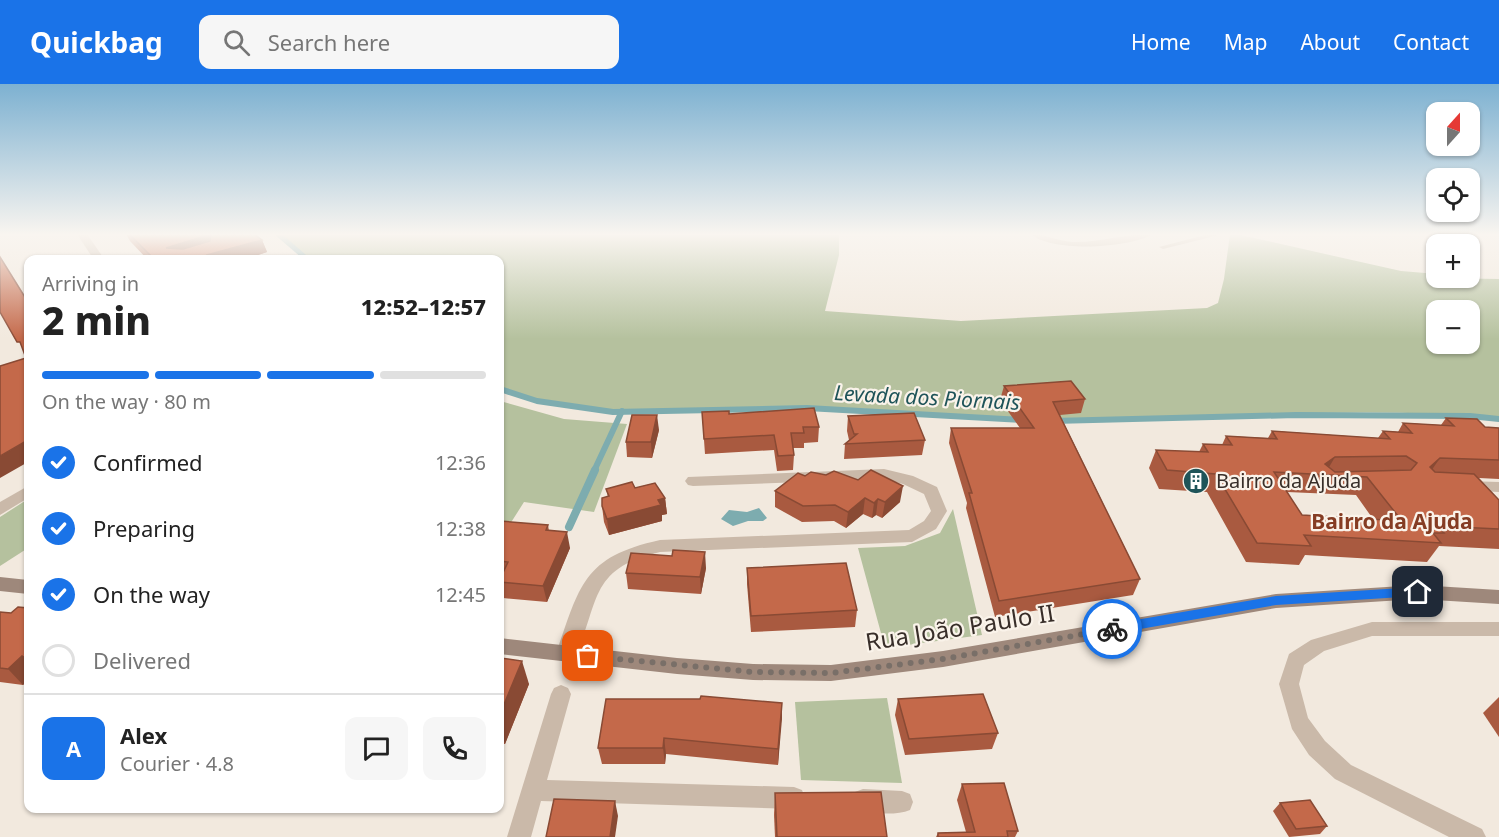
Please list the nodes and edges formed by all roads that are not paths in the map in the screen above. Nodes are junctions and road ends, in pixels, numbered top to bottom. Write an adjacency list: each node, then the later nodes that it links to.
1 (693, 481): 11 (street)
2 (1451, 485): 3 (street)
3 (1499, 487)
4 (24, 495): 5 (street)
5 (0, 510)
6 (0, 584): 7 (street)
7 (24, 587)
8 (1499, 597): 11 (street, Rua João Paulo II)
9 (1499, 629): 18 (street)
10 (504, 646): 11 (street, Rua João Paulo II)
11 (566, 654)
12 (561, 694): 13 (street)
13 (533, 790): 14 (street); 17 (street)
14 (819, 799)
15 (843, 800): 16 (street)
16 (902, 802)
17 (519, 837)
18 (1474, 837)

